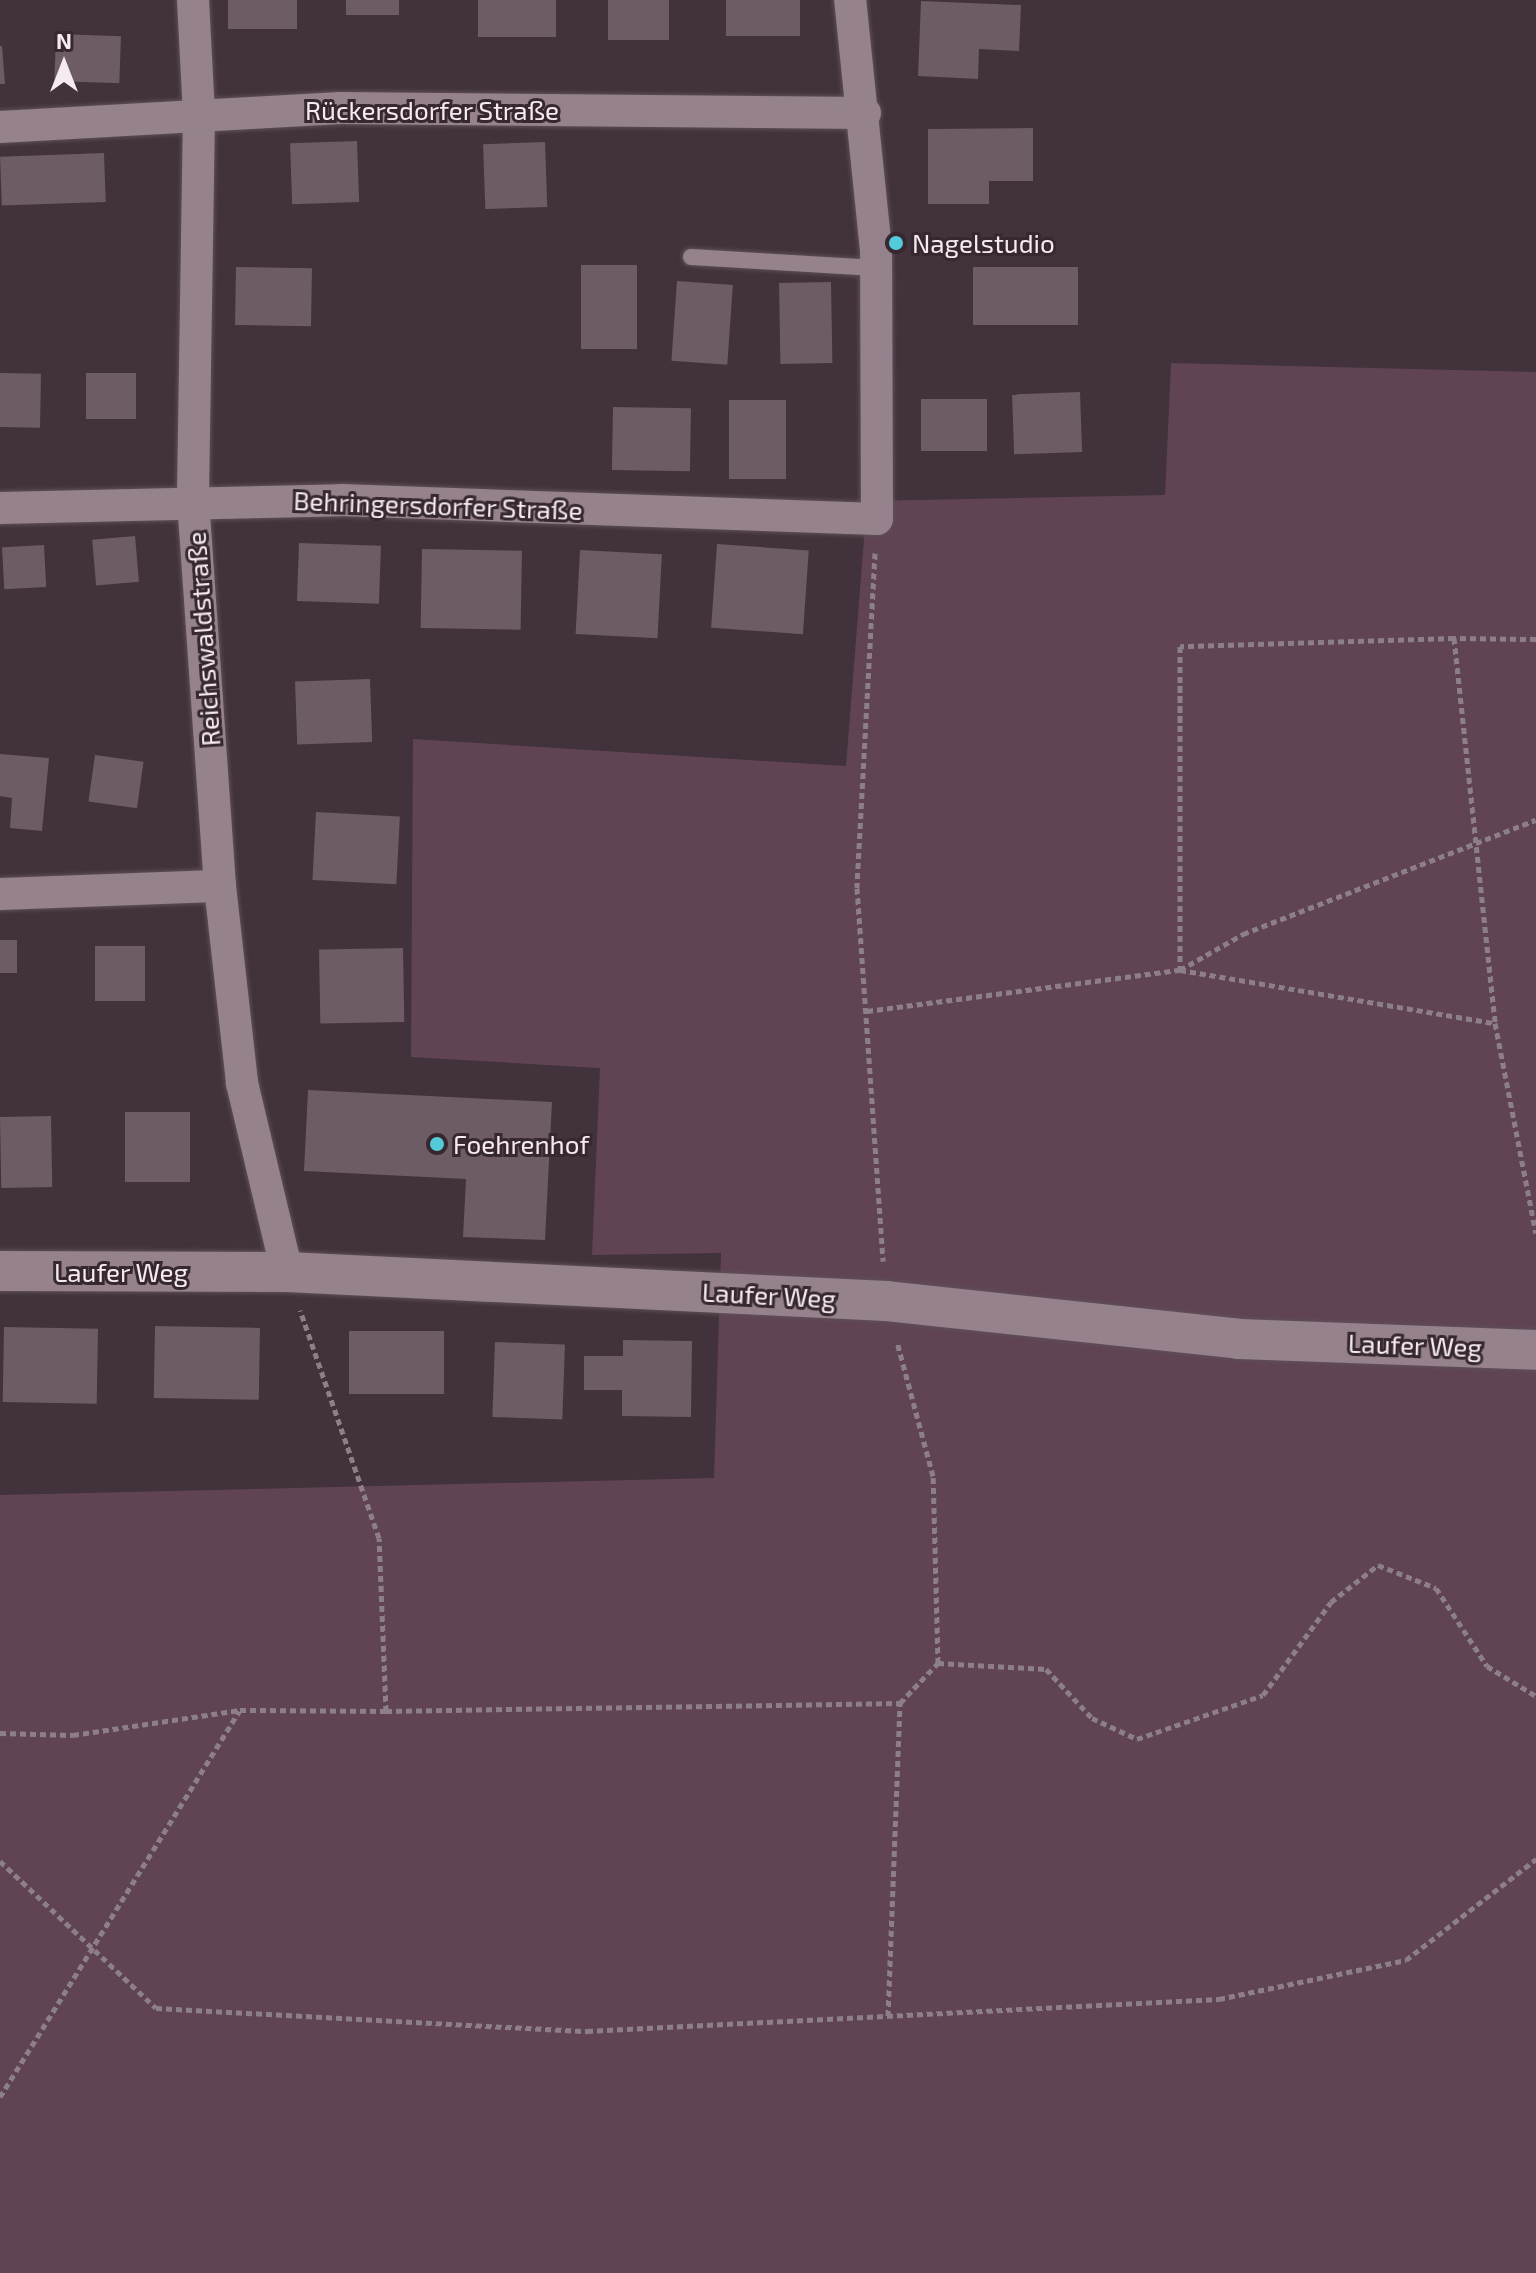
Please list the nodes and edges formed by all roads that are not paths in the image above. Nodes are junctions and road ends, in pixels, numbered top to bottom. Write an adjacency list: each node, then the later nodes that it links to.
1 (193, 0): 3 (street, Reichswaldstraße)
2 (850, 0): 4 (street)
3 (199, 113): 4 (street, Rückersdorfer Straße); 5 (street, Rückersdorfer Straße); 8 (street, Reichswaldstraße)
4 (865, 113): 7 (street)
5 (0, 127)
6 (691, 257): 7 (lane)
7 (876, 268): 8 (street, Behringersdorfer Straße)
8 (193, 500): 9 (street, Behringersdorfer Straße); 10 (street, Reichswaldstraße)
9 (0, 508)
10 (220, 886): 11 (street); 13 (street, Reichswaldstraße)
11 (0, 894)
12 (0, 1271): 13 (street, Laufer Weg)
13 (287, 1272): 14 (street, Laufer Weg)
14 (1536, 1350)

